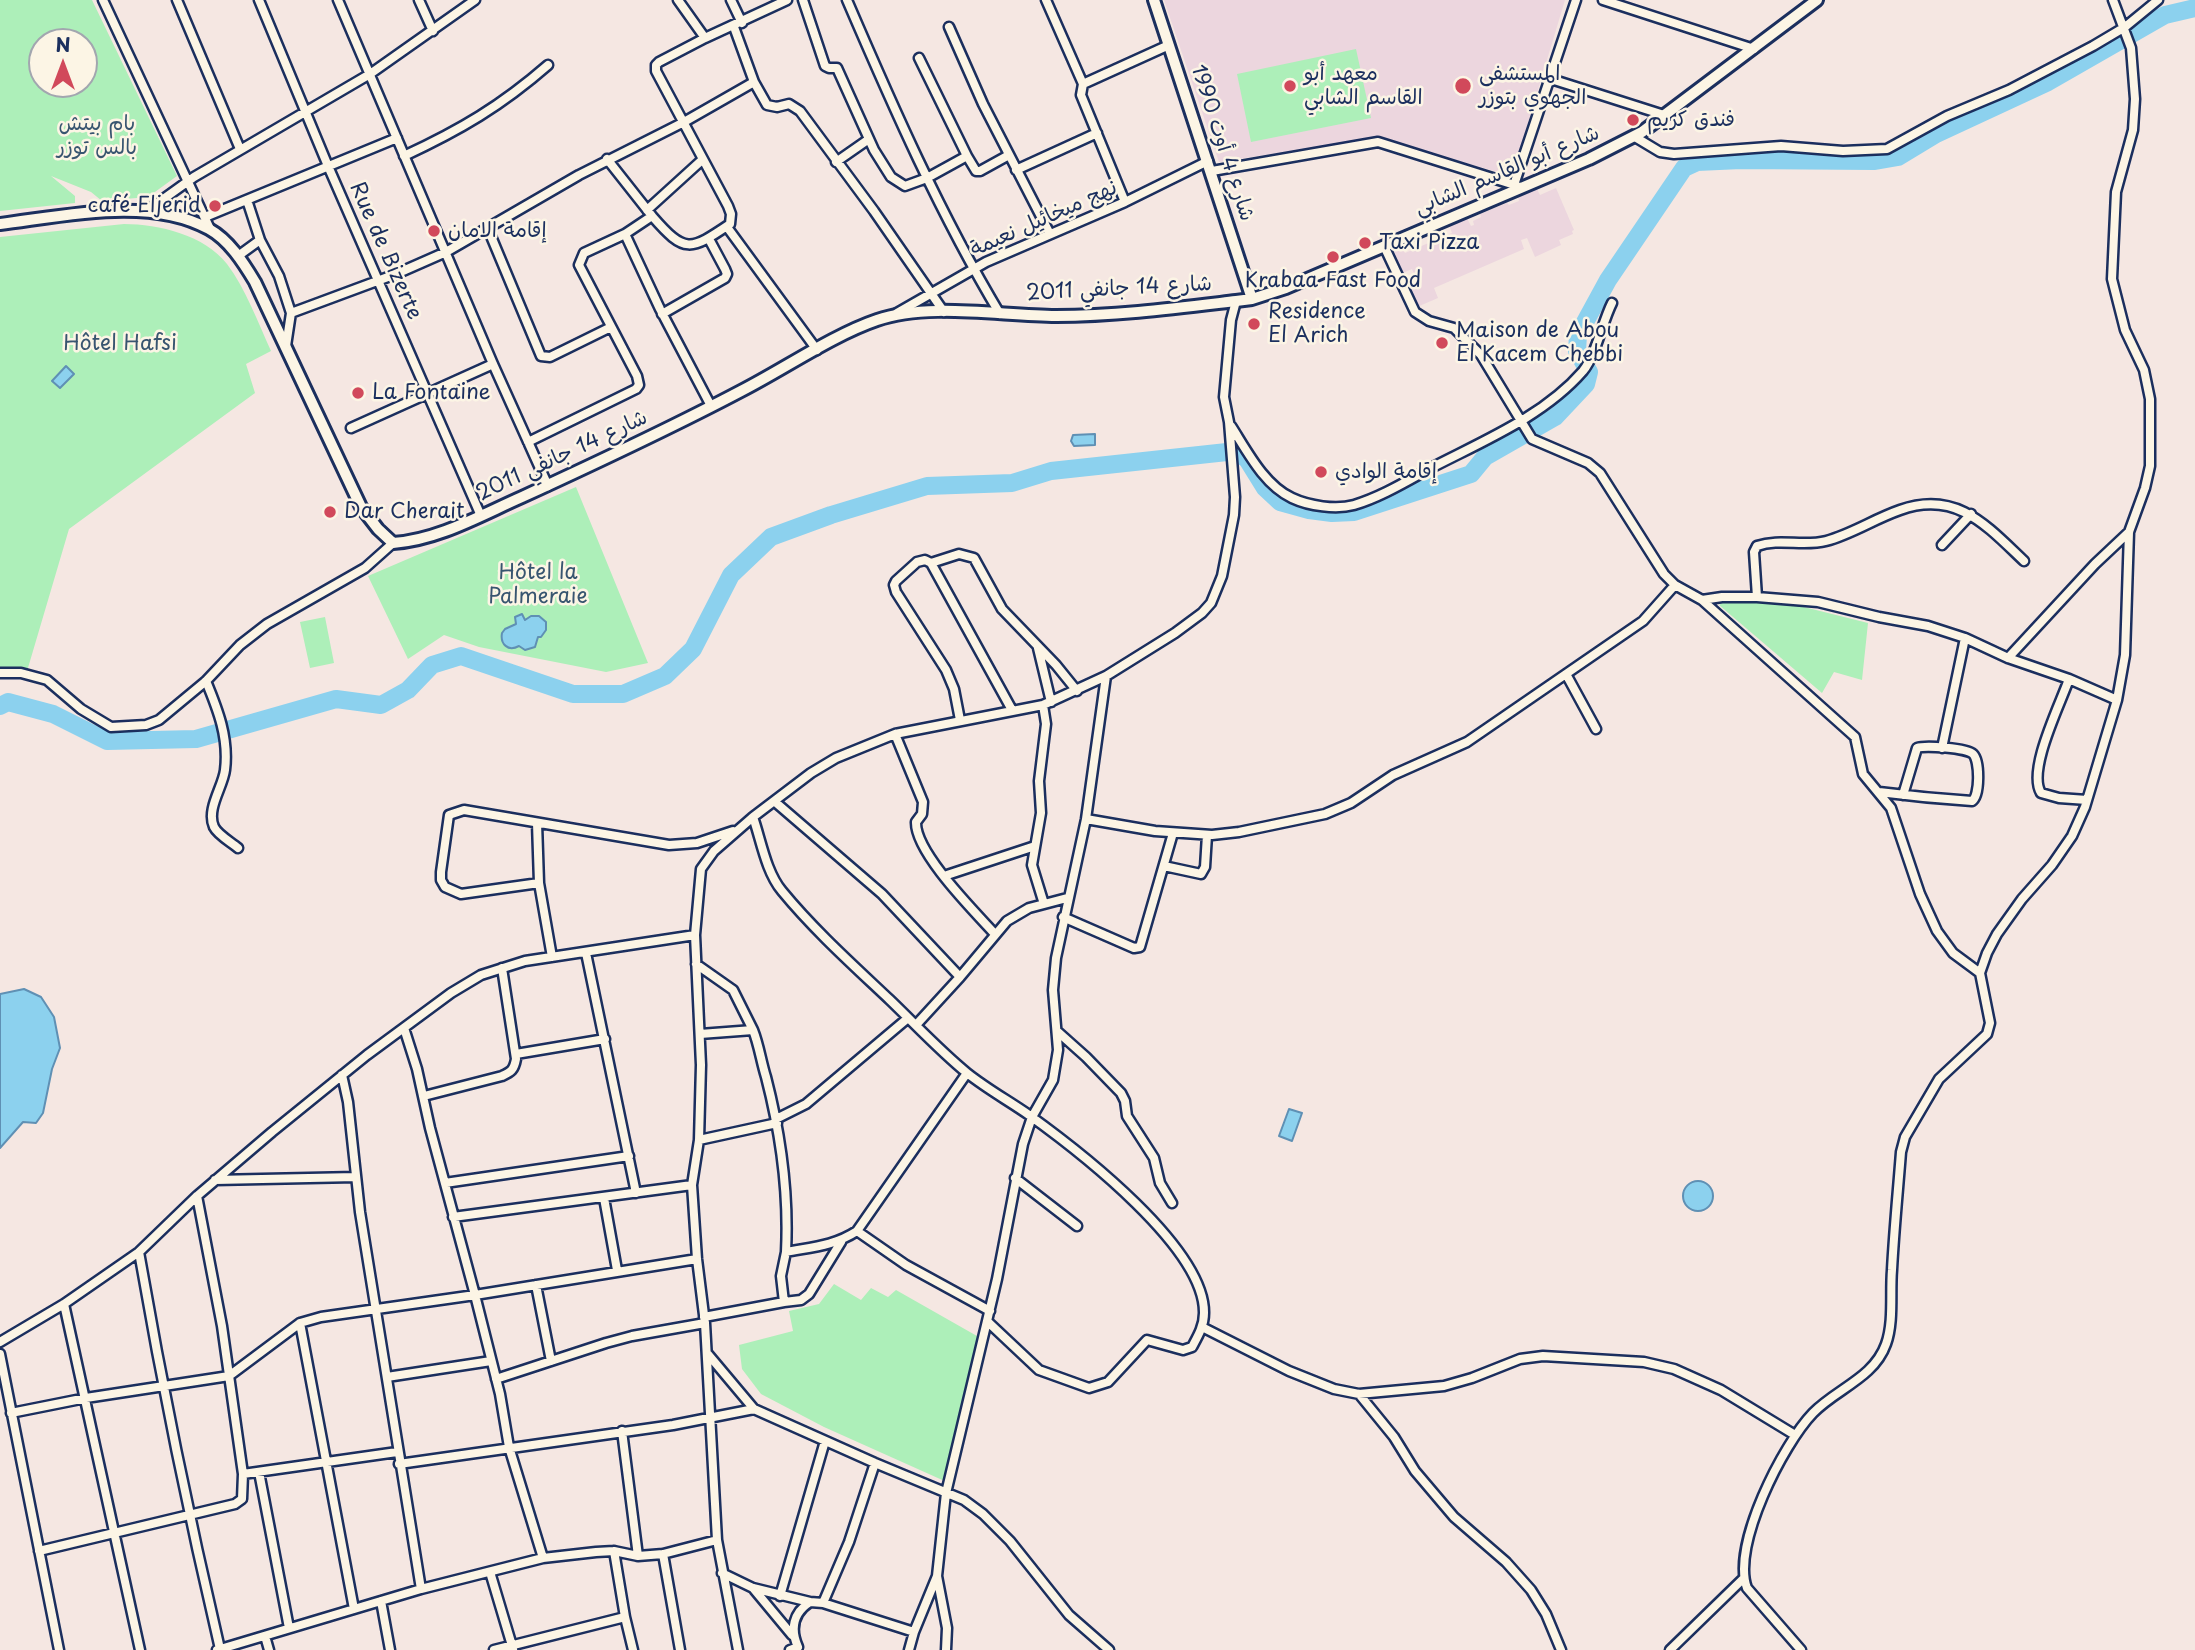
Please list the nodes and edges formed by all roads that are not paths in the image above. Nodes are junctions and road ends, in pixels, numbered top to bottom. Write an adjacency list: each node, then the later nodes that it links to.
1 (103, 0): 50 (street)
2 (177, 0): 39 (street)
3 (258, 0): 32 (street, Rue de Bizerte)
4 (338, 0): 28 (street)
5 (419, 0): 22 (street)
6 (475, 0): 22 (street)
7 (678, 0): 23 (street)
8 (731, 0): 19 (street)
9 (787, 0): 19 (street)
10 (803, 0): 38 (street)
11 (848, 0): 49 (street)
12 (1046, 0): 31 (street)
13 (1154, 0): 24 (main road, شارع 4 أوت 1990)
14 (1576, 0): 29 (street)
15 (1603, 0): 25 (street)
16 (1817, 0): 25 (main road, شارع أبو القاسم الشابي)
17 (2112, 0): 21 (street)
18 (2158, 0): 21 (street)
19 (738, 25): 23 (street); 30 (street)
20 (949, 27): 40 (street)
21 (2126, 30): 36 (street); 92 (street)
22 (433, 31): 28 (street)
23 (705, 38): 34 (street)
24 (1169, 45): 31 (street); 47 (main road, شارع 4 أوت 1990)
25 (1754, 49): 33 (main road, شارع أبو القاسم الشابي)
26 (919, 58): 42 (street)
27 (548, 65): 41 (street)
28 (370, 74): 32 (street); 37 (street)
29 (1551, 79): 33 (street); 51 (street)
30 (754, 82): 34 (street); 45 (street)
31 (1083, 84): 35 (street)
32 (307, 112): 39 (street); 46 (street, Rue de Bizerte)
33 (1664, 115): 36 (main road, شارع أبو القاسم الشابي)
34 (684, 122): 43 (street); 44 (street)
35 (1097, 133): 48 (street); 53 (street)
36 (1635, 136): 51 (main road, شارع أبو القاسم الشابي)
37 (397, 138): 41 (street); 46 (street)
38 (869, 139): 45 (street); 49 (street)
39 (240, 149): 50 (street)
40 (1009, 155): 42 (street); 48 (street)
41 (404, 156): 66 (street)
42 (967, 156): 49 (street)
43 (607, 159): 55 (street); 60 (street)
44 (702, 160): 55 (street); 58 (street)
45 (836, 162): 70 (street)
46 (328, 166): 52 (street); 69 (street, Rue de Bizerte)
47 (1210, 166): 51 (street, نهج ميخائيل نعيمة); 53 (street, نهج ميخائيل نعيمة); 71 (main road, شارع 4 أوت 1990)
48 (1016, 170): 62 (street)
49 (927, 178): 68 (street)
50 (189, 181): 54 (street); 56 (street)
51 (1518, 186): 65 (main road, شارع أبو القاسم الشابي)
52 (247, 200): 56 (street); 64 (street)
53 (1125, 202): 62 (street, نهج ميخائيل نعيمة)
54 (148, 210): 57 (main road); 59 (main road)
55 (650, 213): 61 (street); 63 (street)
56 (205, 217): 59 (street)
57 (0, 224)
58 (727, 227): 63 (street); 81 (street)
59 (210, 229): 67 (main road)
60 (488, 229): 66 (street); 79 (street)
61 (625, 234): 76 (street); 79 (street)
62 (1051, 234): 68 (street, نهج ميخائيل نعيمة)
63 (709, 239): 76 (street)
64 (260, 240): 67 (street); 75 (street)
65 (1384, 246): 71 (main road, شارع أبو القاسم الشابي); 86 (street)
66 (446, 252): 69 (street); 82 (street)
67 (238, 256): 80 (main road)
68 (975, 269): 70 (street, نهج ميخائيل نعيمة); 78 (street)
69 (379, 281): 75 (street); 83 (street, Rue de Bizerte)
70 (932, 293): 74 (street); 77 (street, نهج ميخائيل نعيمة)
71 (1257, 297): 72 (main road, شارع 14 جانفي 2011)
72 (1236, 301): 78 (main road, شارع 14 جانفي 2011); 85 (street)
73 (1612, 303): 86 (street)
74 (944, 312): 77 (main road, شارع 14 جانفي 2011); 78 (main road, شارع 14 جانفي 2011)
75 (292, 313): 80 (street)
76 (662, 314): 84 (street)
77 (897, 314): 81 (main road, شارع 14 جانفي 2011)
78 (1000, 314)
79 (611, 327): 88 (street)
80 (286, 346): 93 (main road)
81 (817, 350): 84 (main road, شارع 14 جانفي 2011)
82 (493, 364): 83 (street); 88 (street)
83 (429, 394): 87 (street); 91 (street, Rue de Bizerte)
84 (711, 406): 89 (main road, شارع 14 جانفي 2011)
85 (1229, 422): 86 (street); 105 (street)
86 (1522, 425): 97 (street)
87 (351, 428)
88 (528, 442): 89 (street)
89 (548, 486): 91 (main road, شارع 14 جانفي 2011)
90 (1971, 514): 94 (street); 95 (street); 98 (street)
91 (481, 516): 93 (main road, شارع 14 جانفي 2011)
92 (2129, 532): 102 (street); 109 (street)
93 (393, 543): 107 (street)
94 (1942, 545)
95 (2024, 561)
96 (931, 562): 101 (street); 111 (street); 112 (street)
97 (1675, 585): 99 (street); 104 (street)
98 (1757, 597): 99 (street); 100 (street)
99 (1702, 600): 116 (street)
100 (1965, 638): 102 (street); 115 (street)
101 (1038, 648): 108 (street); 110 (street)
102 (2008, 658): 106 (street)
103 (0, 673): 107 (street)
104 (1566, 674): 113 (street); 125 (street)
105 (1106, 676): 108 (street); 121 (street)
106 (2069, 679): 109 (street); 118 (street)
107 (206, 681): 127 (street)
108 (1077, 691): 110 (street)
109 (2117, 700): 118 (street)
110 (1047, 704): 111 (street); 126 (street)
111 (1012, 710): 112 (street)
112 (960, 720): 114 (street)
113 (1596, 729)
114 (895, 734): 119 (street); 129 (street)
115 (1942, 748): 117 (street); 117 (street)
116 (1879, 792): 117 (street); 140 (street)
117 (1903, 795)
118 (2087, 800): 140 (street)
119 (774, 801): 120 (street); 141 (street)
120 (753, 817): 123 (street); 142 (street)
121 (1086, 819): 124 (street); 131 (street)
122 (537, 822): 123 (street); 130 (street); 130 (street)
123 (739, 829): 135 (street)
124 (1173, 833): 125 (street); 128 (street)
125 (1207, 835): 128 (street)
126 (1035, 846): 129 (street); 132 (street)
127 (238, 848)
128 (1164, 866): 133 (street)
129 (944, 876): 134 (street)
130 (539, 883): 137 (street)
131 (1067, 898): 132 (street); 133 (street)
132 (1044, 904): 134 (street)
133 (1063, 917): 146 (street)
134 (994, 933): 141 (street)
135 (695, 935): 136 (street); 138 (street)
136 (586, 953): 137 (street); 148 (street)
137 (552, 957): 139 (street)
138 (696, 964): 145 (street); 147 (street)
139 (502, 968): 144 (street); 149 (street)
140 (1980, 973): 199 (street)
141 (960, 977): 143 (street)
142 (908, 1018): 143 (street); 154 (street)
143 (916, 1025): 150 (street)
144 (404, 1028): 151 (street); 152 (street)
145 (753, 1030): 147 (street); 154 (street)
146 (1058, 1032): 153 (street); 165 (street)
147 (700, 1034): 155 (street)
148 (605, 1039): 149 (street); 156 (street)
149 (516, 1054): 152 (street)
150 (967, 1073): 153 (street); 168 (street)
151 (342, 1075): 157 (street); 159 (street)
152 (424, 1096): 160 (street)
153 (1031, 1117): 158 (street); 183 (street)
154 (777, 1121): 155 (street); 171 (street)
155 (699, 1140): 161 (street)
156 (629, 1156): 160 (street); 162 (street)
157 (356, 1177): 159 (street); 178 (street)
158 (1015, 1178): 167 (street); 179 (street)
159 (215, 1180): 163 (street)
160 (445, 1183): 166 (street)
161 (692, 1185): 162 (street); 172 (street)
162 (636, 1194): 164 (street)
163 (197, 1196): 170 (street); 189 (street)
164 (604, 1198): 166 (street); 173 (street)
165 (1172, 1203)
166 (453, 1217): 175 (street)
167 (1077, 1226)
168 (857, 1231): 169 (street); 179 (street)
169 (841, 1242): 171 (street); 176 (street)
170 (139, 1252): 177 (street); 192 (street)
171 (786, 1252): 176 (street)
172 (696, 1259): 173 (street); 180 (street)
173 (617, 1270): 174 (street)
174 (536, 1285): 175 (street); 187 (street)
175 (475, 1295): 178 (street); 188 (street)
176 (784, 1302): 180 (street)
177 (64, 1304): 184 (street); 194 (street)
178 (376, 1308): 182 (street); 190 (street)
179 (990, 1311): 181 (street)
180 (705, 1320): 185 (street); 187 (street)
181 (988, 1322): 183 (street); 208 (street)
182 (300, 1323): 189 (street); 203 (street)
183 (1202, 1326): 193 (street)
184 (0, 1342)
185 (707, 1352): 195 (street); 197 (street)
186 (0, 1354): 196 (street)
187 (551, 1361): 191 (street)
188 (491, 1362): 190 (street); 191 (street)
189 (229, 1376): 192 (street); 207 (street)
190 (387, 1377): 202 (street)
191 (496, 1379): 201 (street)
192 (162, 1388): 194 (street); 209 (street)
193 (1359, 1394): 199 (street); 247 (street)
194 (86, 1398): 196 (street); 210 (street)
195 (754, 1409): 197 (street); 200 (street)
196 (11, 1413): 212 (street)
197 (711, 1418): 198 (street); 211 (street)
198 (622, 1431): 201 (street); 215 (street)
199 (1795, 1435): 220 (street)
200 (825, 1441): 204 (street); 223 (street)
201 (509, 1447): 205 (street); 216 (street)
202 (397, 1452): 203 (street); 205 (street)
203 (326, 1462): 206 (street); 227 (street)
204 (875, 1463): 208 (street); 226 (street)
205 (399, 1464): 222 (street)
206 (259, 1472): 207 (street); 229 (street)
207 (243, 1474): 209 (street)
208 (946, 1493): 219 (street); 246 (street)
209 (188, 1514): 210 (street); 237 (street)
210 (116, 1533): 212 (street); 236 (street)
211 (717, 1540): 214 (street); 218 (street)
212 (39, 1551): 235 (street)
213 (614, 1551): 215 (street); 216 (street); 228 (street)
214 (663, 1554): 215 (street); 242 (street)
215 (638, 1556)
216 (543, 1558): 217 (street)
217 (490, 1572): 222 (street); 233 (street)
218 (722, 1573): 221 (street); 243 (street)
219 (937, 1576): 230 (street); 245 (street)
220 (1744, 1578): 248 (street); 249 (street)
221 (753, 1588): 223 (street); 231 (street)
222 (421, 1589): 224 (street)
223 (780, 1596): 225 (street)
224 (381, 1601): 227 (street); 239 (street)
225 (810, 1602): 226 (street); 231 (street)
226 (823, 1603): 230 (street)
227 (354, 1609): 229 (street)
228 (625, 1617): 233 (street); 241 (street)
229 (289, 1628): 232 (street)
230 (914, 1632): 244 (street)
231 (792, 1635): 234 (street)
232 (265, 1636): 237 (street); 238 (street)
233 (512, 1648): 240 (street)
234 (796, 1649)
235 (59, 1650)
236 (140, 1650)
237 (218, 1650)
238 (269, 1650)
239 (390, 1650)
240 (494, 1650)
241 (634, 1650)
242 (680, 1650)
243 (738, 1650)
244 (909, 1650)
245 (946, 1650)
246 (1109, 1650)
247 (1561, 1650)
248 (1670, 1650)
249 (1801, 1650)

